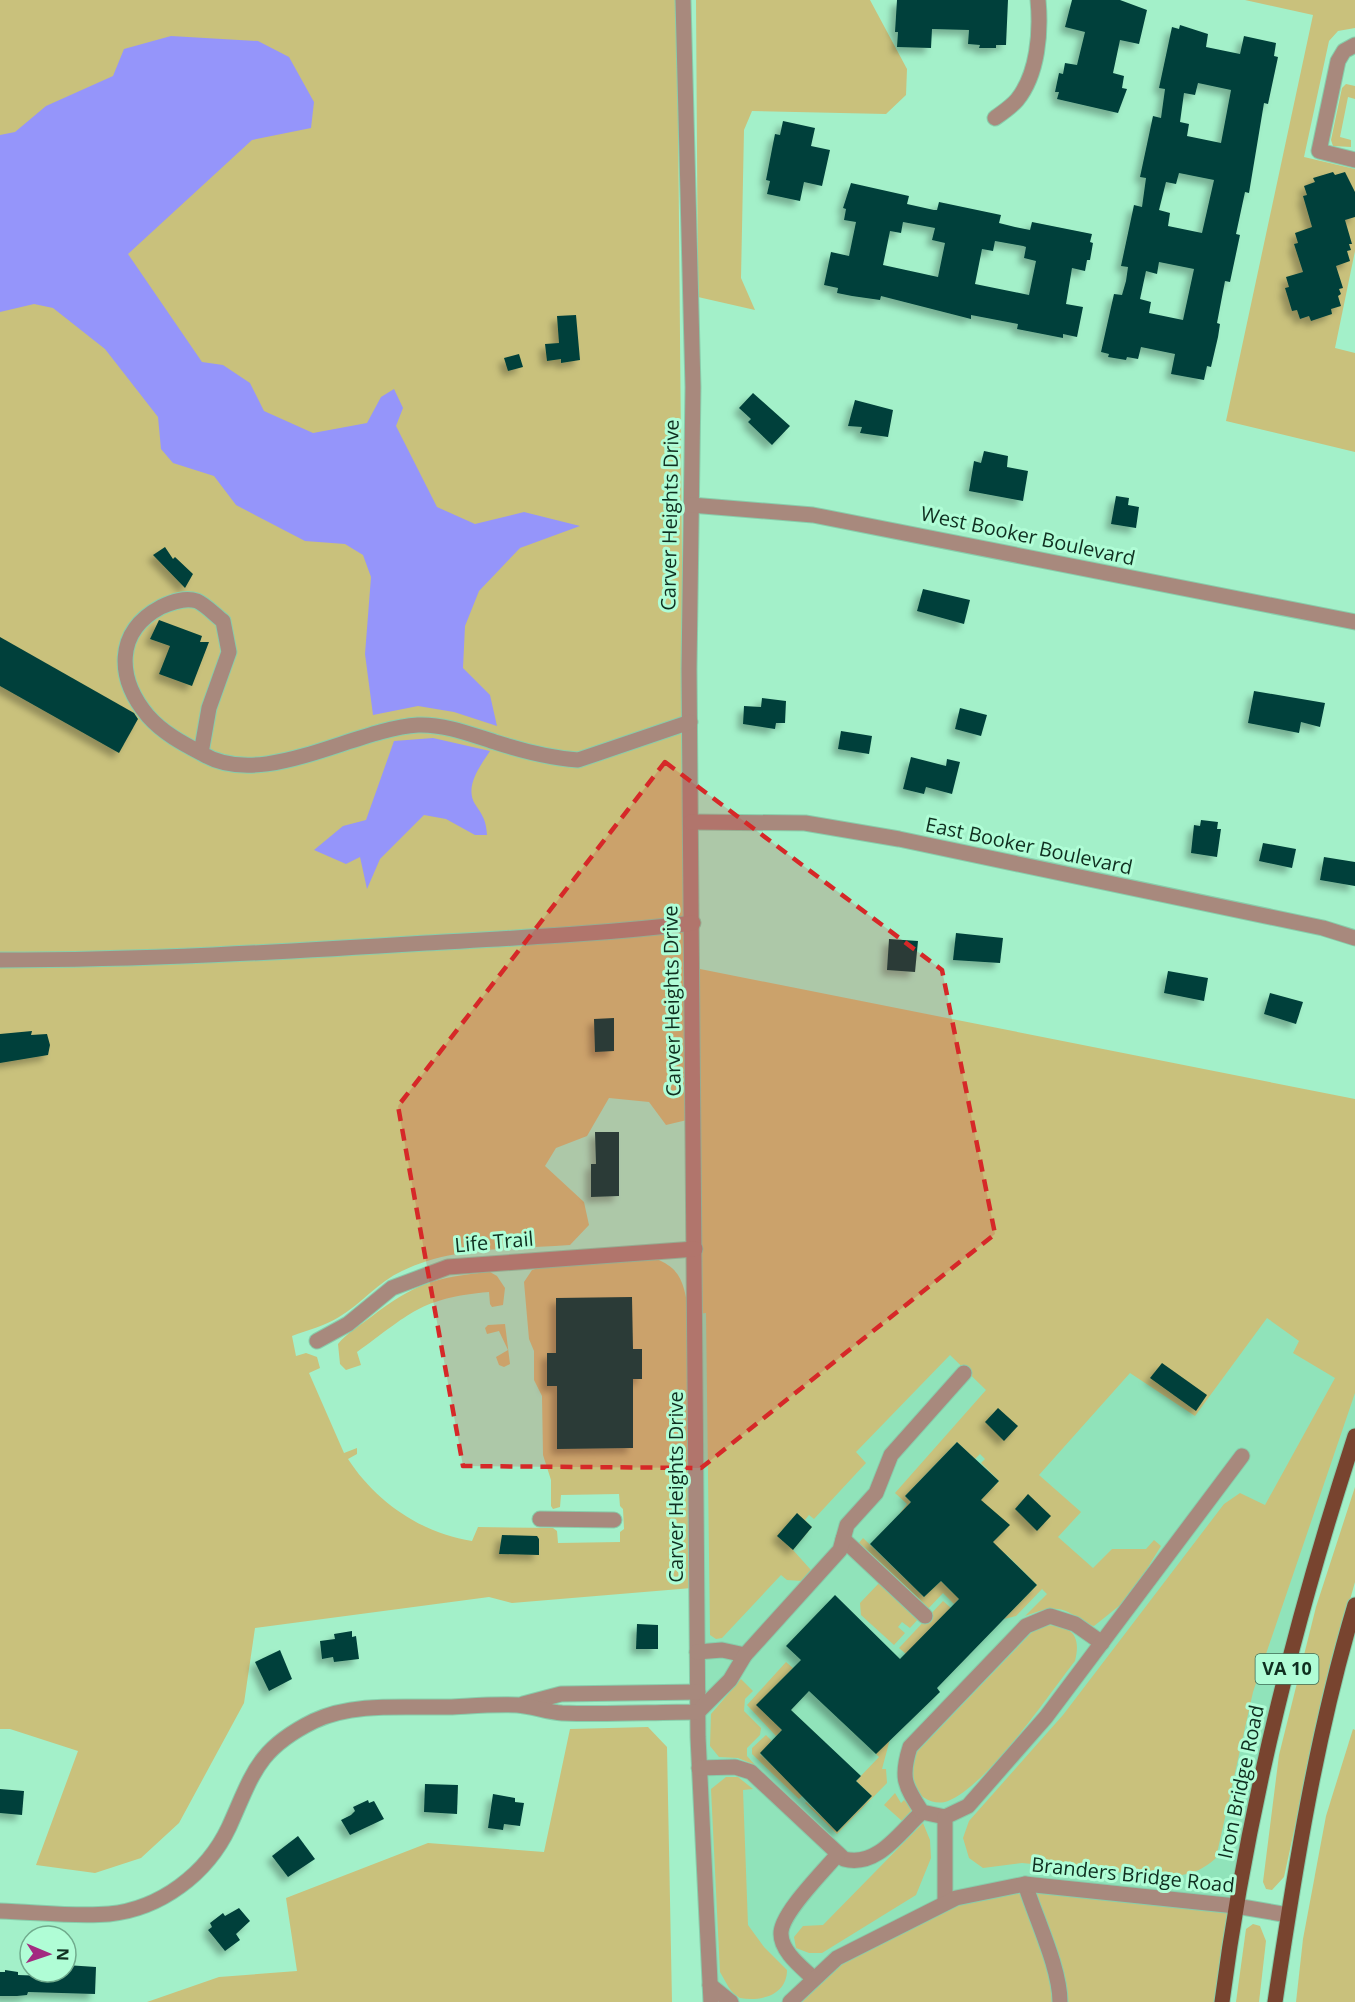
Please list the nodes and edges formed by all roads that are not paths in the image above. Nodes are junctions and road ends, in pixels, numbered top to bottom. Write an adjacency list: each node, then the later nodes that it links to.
1 (683, 0): 6 (street, Carver Heights Drive)
2 (1038, 0): 4 (street)
3 (1355, 45): 5 (street)
4 (995, 118)
5 (1355, 160)
6 (691, 505): 7 (street, West Booker Boulevard); 8 (street, Carver Heights Drive)
7 (1355, 622)
8 (690, 722): 9 (street); 10 (street, Carver Heights Drive)
9 (201, 753): 9 (street)
10 (692, 822): 11 (street, Carver Heights Drive); 12 (street, East Booker Boulevard)
11 (693, 923): 13 (street); 14 (street, Carver Heights Drive)
12 (1355, 938)
13 (0, 960)
14 (695, 1249): 15 (street, Life Trail); 25 (street, Carver Heights Drive)
15 (317, 1341)
16 (964, 1373): 21 (street)
17 (1355, 1436): 36 (main road, Iron Bridge Road / VA 10)
18 (1242, 1456): 24 (street)
19 (540, 1519): 20 (street)
20 (614, 1520)
21 (843, 1539): 23 (street); 26 (street)
22 (1355, 1605): 38 (main road, VA 10)
23 (925, 1616)
24 (1102, 1643): 31 (street); 32 (street)
25 (698, 1652): 26 (street); 27 (street, Carver Heights Drive)
26 (745, 1655): 29 (street)
27 (698, 1692): 28 (street); 29 (street, Carver Heights Drive)
28 (517, 1705): 29 (street); 37 (street)
29 (698, 1712): 30 (street, Carver Heights Drive)
30 (699, 1768): 33 (street); 40 (street, Carver Heights Drive)
31 (922, 1812): 32 (street); 33 (street)
32 (945, 1816): 35 (street)
33 (838, 1854): 39 (street)
34 (1025, 1884): 35 (street, Branders Bridge Road); 36 (street, Branders Bridge Road); 44 (street)
35 (945, 1903): 39 (street, Branders Bridge Road)
36 (1236, 1906): 38 (street, Branders Bridge Road); 45 (main road, Iron Bridge Road / VA 10)
37 (0, 1911)
38 (1288, 1915): 46 (main road, VA 10)
39 (814, 1979): 43 (street, Branders Bridge Road)
40 (710, 1985): 41 (street, Carver Heights Drive); 42 (street)
41 (711, 2002)
42 (731, 2002)
43 (790, 2002)
44 (1060, 2002)
45 (1222, 2002)
46 (1275, 2002)

